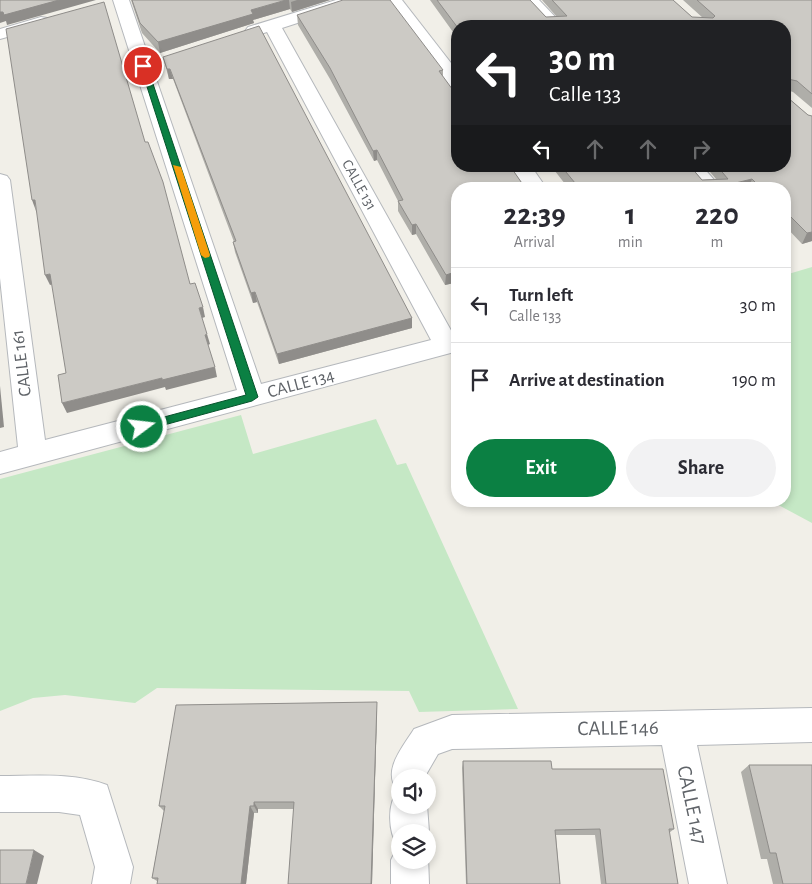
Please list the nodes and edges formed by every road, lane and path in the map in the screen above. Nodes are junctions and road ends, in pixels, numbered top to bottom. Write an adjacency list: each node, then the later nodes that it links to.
1 (353, 0): 7 (street)
2 (393, 0): 10 (street)
3 (530, 0): 6 (street)
4 (114, 2): 16 (street)
5 (55, 18): 8 (street)
6 (549, 20)
7 (272, 25): 9 (street); 14 (street, CALLE 131)
8 (0, 34)
9 (235, 37)
10 (451, 76)
11 (696, 172): 13 (street)
12 (0, 180): 17 (street, CALLE 161)
13 (706, 182)
14 (451, 342)
15 (451, 344): 16 (street, CALLE 134)
16 (252, 397): 17 (street, CALLE 134)
17 (32, 456): 18 (street, CALLE 134)
18 (0, 463)
19 (812, 725): 20 (street, CALLE 146)
20 (676, 727): 21 (street, CALLE 146); 26 (street, CALLE 147)
21 (410, 769)
22 (0, 794): 24 (street)
23 (410, 869): 25 (street)
24 (111, 884)
25 (410, 884)
26 (708, 884)

